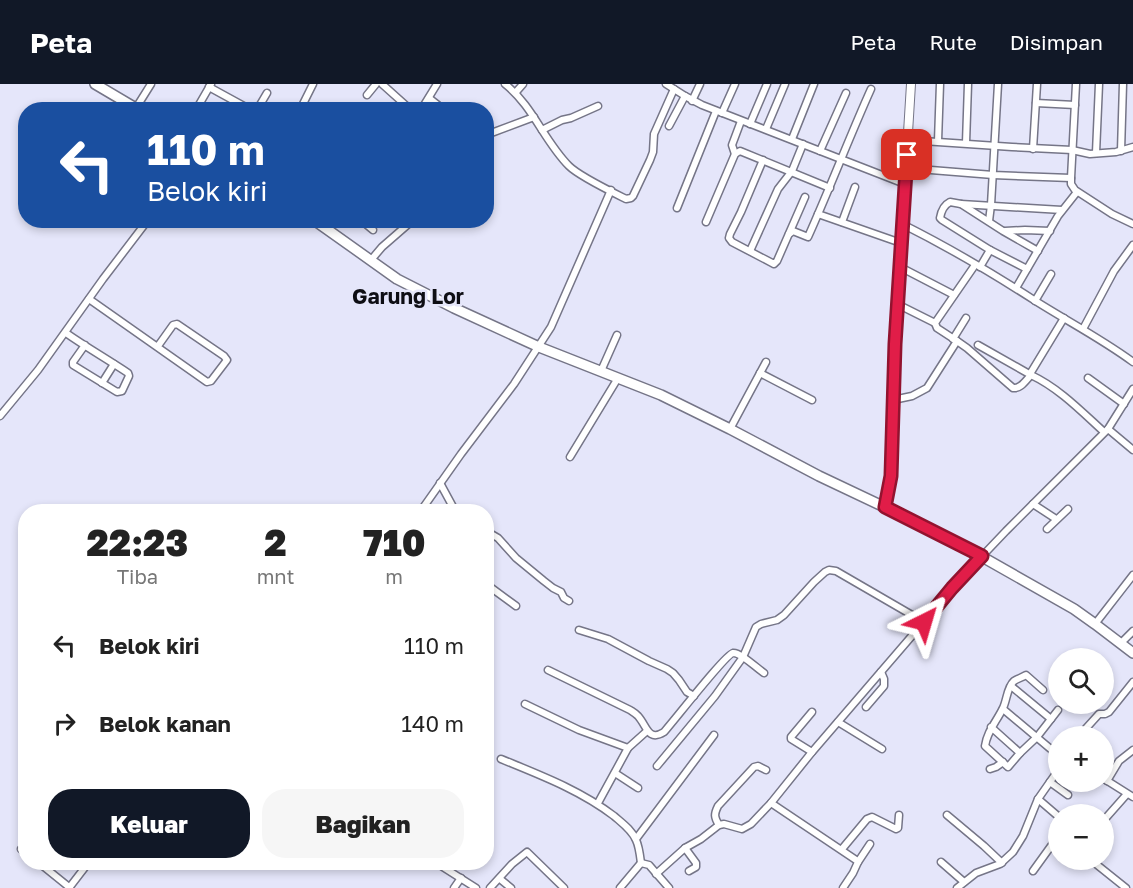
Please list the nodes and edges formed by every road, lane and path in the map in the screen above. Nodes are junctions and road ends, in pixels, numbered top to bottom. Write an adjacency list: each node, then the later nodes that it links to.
1 (151, 84): 34 (street)
2 (313, 84): 38 (street)
3 (376, 84): 29 (street)
4 (382, 84): 39 (street)
5 (437, 84): 31 (street)
6 (506, 84): 26 (street)
7 (523, 84): 26 (street)
8 (666, 84): 24 (street)
9 (700, 84): 32 (street)
10 (735, 84): 45 (street)
11 (767, 84): 48 (street)
12 (785, 84): 50 (street)
13 (814, 84): 53 (street)
14 (911, 84): 54 (street)
15 (940, 84): 55 (street)
16 (968, 84): 56 (street)
17 (998, 84): 58 (street)
18 (1037, 84): 42 (street)
19 (1076, 84): 43 (street)
20 (1099, 84): 64 (street)
21 (1123, 84): 63 (street)
22 (101, 85): 33 (main road)
23 (210, 85): 35 (street); 36 (street)
24 (674, 89): 30 (street); 75 (street)
25 (871, 89): 66 (street)
26 (516, 92): 46 (street)
27 (267, 93): 37 (street)
28 (846, 93): 62 (street)
29 (367, 95)
30 (685, 96): 32 (street); 49 (street)
31 (429, 98): 40 (street); 41 (street)
32 (693, 100): 45 (street)
33 (126, 102)
34 (141, 102)
35 (200, 102)
36 (238, 102)
37 (262, 102)
38 (304, 102)
39 (402, 102)
40 (426, 102)
41 (434, 102)
42 (1036, 103): 43 (street); 60 (street)
43 (1075, 105): 61 (street)
44 (598, 106): 51 (street)
45 (719, 112): 47 (street); 80 (street)
46 (534, 117): 51 (street); 52 (street)
47 (741, 121): 48 (street); 65 (street)
48 (750, 124): 50 (street)
49 (669, 126)
50 (766, 129): 53 (street)
51 (542, 130): 75 (street)
52 (494, 132)
53 (792, 139): 57 (street)
54 (908, 140): 55 (street); 68 (street)
55 (938, 141): 56 (street)
56 (966, 143): 58 (street)
57 (802, 144): 62 (street); 69 (street)
58 (994, 146): 60 (street); 70 (street)
59 (1133, 147): 63 (street)
60 (1033, 148): 61 (street)
61 (1072, 150): 64 (street); 71 (street)
62 (820, 151): 66 (street)
63 (1121, 151): 64 (street)
64 (1096, 153)
65 (735, 154): 67 (street); 84 (street)
66 (840, 159): 72 (street); 73 (street)
67 (763, 160): 69 (street); 99 (street)
68 (906, 168): 70 (street); 72 (street)
69 (792, 171): 73 (street); 99 (street)
70 (993, 175): 71 (street); 79 (street)
71 (1071, 178): 76 (street)
72 (905, 184): 86 (street)
73 (830, 188): 82 (street)
74 (855, 188): 85 (street)
75 (611, 190): 121 (street)
76 (1077, 192): 81 (street); 87 (street)
77 (805, 196): 95 (street)
78 (962, 204): 79 (street); 83 (street); 98 (street)
79 (991, 205): 81 (street); 83 (street)
80 (677, 208)
81 (1062, 210): 94 (street)
82 (818, 214): 85 (street); 95 (street)
83 (989, 221): 93 (street)
84 (706, 222)
85 (842, 222): 96 (street)
86 (902, 224): 96 (street); 102 (street)
87 (1133, 224)
88 (142, 228): 108 (street)
89 (328, 228): 101 (main road)
90 (371, 228): 92 (street)
91 (404, 228): 101 (street)
92 (373, 230)
93 (1004, 231): 94 (street); 100 (street)
94 (1050, 231): 100 (street)
95 (789, 234): 99 (street)
96 (901, 243): 103 (street)
97 (1133, 245): 114 (street)
98 (990, 250): 102 (street); 104 (street)
99 (750, 251)
100 (1038, 251): 104 (street)
101 (370, 260): 121 (main road)
102 (978, 266): 106 (street); 107 (street)
103 (900, 267): 107 (street); 110 (street)
104 (1027, 269): 106 (street)
105 (1051, 274): 109 (street)
106 (1016, 288): 109 (street)
107 (954, 296): 113 (street)
108 (89, 299): 115 (street); 120 (street)
109 (1035, 301): 112 (street)
110 (897, 304): 113 (street); 133 (street)
111 (966, 318): 117 (street)
112 (1064, 318): 114 (street); 127 (street)
113 (935, 323): 117 (street)
114 (1083, 328): 123 (street)
115 (66, 333): 118 (street); 135 (street)
116 (617, 335): 125 (street)
117 (955, 340): 127 (street); 133 (street)
118 (85, 345): 124 (street); 130 (street)
119 (978, 345): 127 (street)
120 (158, 346): 120 (street)
121 (539, 347): 125 (main road); 140 (street)
122 (766, 362): 126 (street)
123 (1133, 362)
124 (114, 364): 130 (street); 130 (street)
125 (601, 371): 128 (main road)
126 (760, 374): 132 (street); 136 (street)
127 (1031, 375): 137 (street)
128 (618, 378): 136 (main road); 139 (street)
129 (1088, 378): 134 (street)
130 (102, 383)
131 (1133, 389): 134 (street)
132 (812, 400)
133 (893, 400): 144 (street)
134 (1124, 404): 137 (street)
135 (0, 416)
136 (730, 429): 144 (main road)
137 (1106, 431): 138 (street); 143 (street)
138 (1133, 450)
139 (570, 457)
140 (440, 483): 141 (street); 142 (street)
141 (426, 504)
142 (451, 504)
143 (1033, 504): 146 (street); 149 (street)
144 (885, 507): 149 (main road)
145 (1068, 508): 146 (street)
146 (1056, 519): 147 (street)
147 (1047, 529)
148 (494, 536): 152 (street)
149 (982, 556): 154 (street); 155 (main road)
150 (1133, 575): 155 (street)
151 (494, 590): 153 (street)
152 (569, 601)
153 (516, 606)
154 (924, 622): 160 (street); 162 (street)
155 (1095, 624): 158 (main road)
156 (579, 630): 167 (street)
157 (1133, 631): 158 (street)
158 (1120, 643): 159 (main road)
159 (1133, 653)
160 (743, 657): 163 (street); 167 (street); 188 (street)
161 (548, 670): 177 (street)
162 (881, 672): 169 (street); 174 (street)
163 (764, 674)
164 (1133, 682): 175 (street)
165 (1011, 686): 166 (street); 170 (street); 173 (street)
166 (1043, 690)
167 (694, 696): 177 (street)
168 (525, 704): 181 (street)
169 (866, 707)
170 (1003, 709): 176 (street); 179 (street)
171 (812, 712): 184 (street)
172 (1055, 714): 173 (street)
173 (1051, 719): 179 (street)
174 (838, 722): 182 (street); 184 (street)
175 (1088, 726)
176 (991, 727): 185 (street); 187 (street)
177 (647, 731): 181 (street)
178 (714, 735): 207 (street)
179 (1037, 737): 180 (street); 185 (street)
180 (1048, 746)
181 (628, 748): 192 (street)
182 (882, 749)
183 (1133, 750): 190 (street)
184 (812, 752): 200 (street)
185 (1020, 753): 187 (street)
186 (501, 759): 201 (street)
187 (1003, 762): 189 (street)
188 (657, 766)
189 (990, 768)
190 (1114, 768)
191 (766, 770): 206 (street)
192 (615, 772): 195 (street); 201 (street)
193 (1048, 785): 199 (street)
194 (1114, 785): 198 (street)
195 (638, 788)
196 (1064, 792): 197 (street)
197 (1068, 795)
198 (1130, 795): 203 (street)
199 (1038, 799): 202 (street); 214 (street)
200 (771, 803): 206 (street); 210 (street)
201 (598, 804): 207 (street)
202 (1048, 808)
203 (1114, 810)
204 (899, 815): 210 (street)
205 (947, 815): 214 (street)
206 (719, 825): 209 (street)
207 (636, 840): 215 (street)
208 (870, 844): 212 (street)
209 (685, 848): 220 (street); 222 (street)
210 (842, 849): 212 (street)
211 (1048, 851): 221 (street)
212 (858, 862): 234 (street)
213 (941, 862): 225 (street)
214 (1002, 862): 225 (street)
215 (641, 863): 222 (street); 232 (street)
216 (48, 870): 226 (street)
217 (83, 870): 226 (street)
218 (448, 870): 223 (street)
219 (1104, 870): 235 (street)
220 (689, 871)
221 (1033, 871)
222 (656, 874): 233 (street)
223 (461, 878): 227 (street); 228 (street)
224 (500, 879): 229 (street); 230 (street); 231 (street)
225 (960, 886)
226 (69, 887)
227 (454, 888)
228 (476, 888)
229 (490, 888)
230 (511, 888)
231 (564, 888)
232 (620, 888)
233 (669, 888)
234 (843, 888)
235 (1126, 888)

